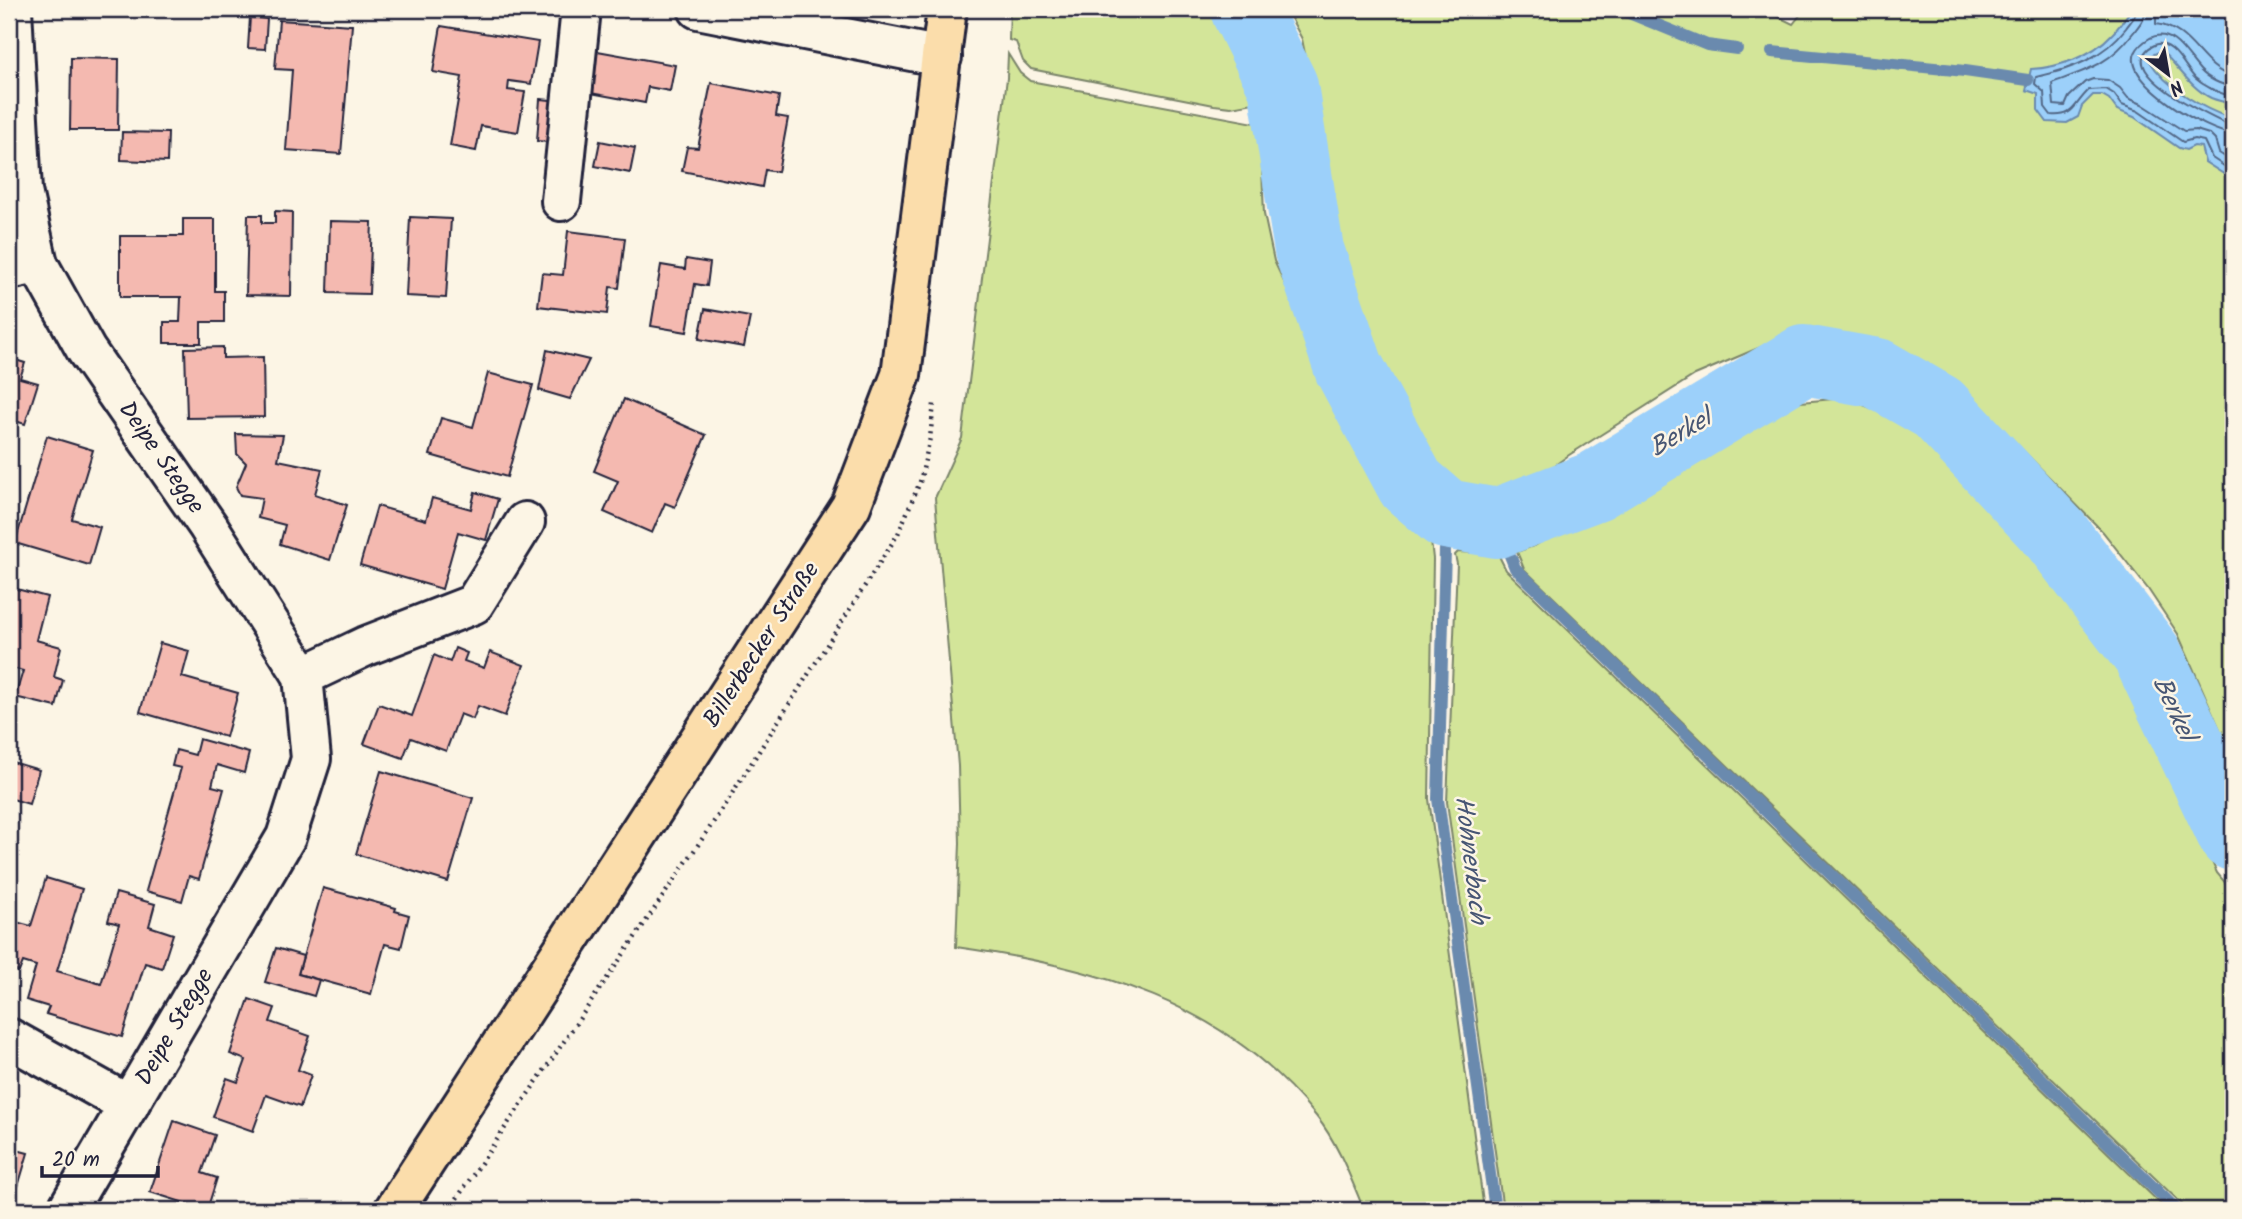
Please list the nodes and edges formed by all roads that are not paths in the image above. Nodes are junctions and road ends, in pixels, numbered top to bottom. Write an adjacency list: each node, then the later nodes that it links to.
1 (12, 9): 7 (street, Deipe Stegge)
2 (581, 9): 6 (street)
3 (698, 9): 5 (street)
4 (947, 9): 5 (main road, Billerbecker Straße)
5 (942, 57): 13 (main road, Billerbecker Straße)
6 (561, 201)
7 (23, 267): 9 (street, Deipe Stegge)
8 (525, 523): 9 (street)
9 (303, 676): 11 (street, Deipe Stegge)
10 (9, 1038): 11 (street, Deipe Stegge)
11 (129, 1105): 12 (street, Deipe Stegge)
12 (66, 1210)
13 (394, 1210)

